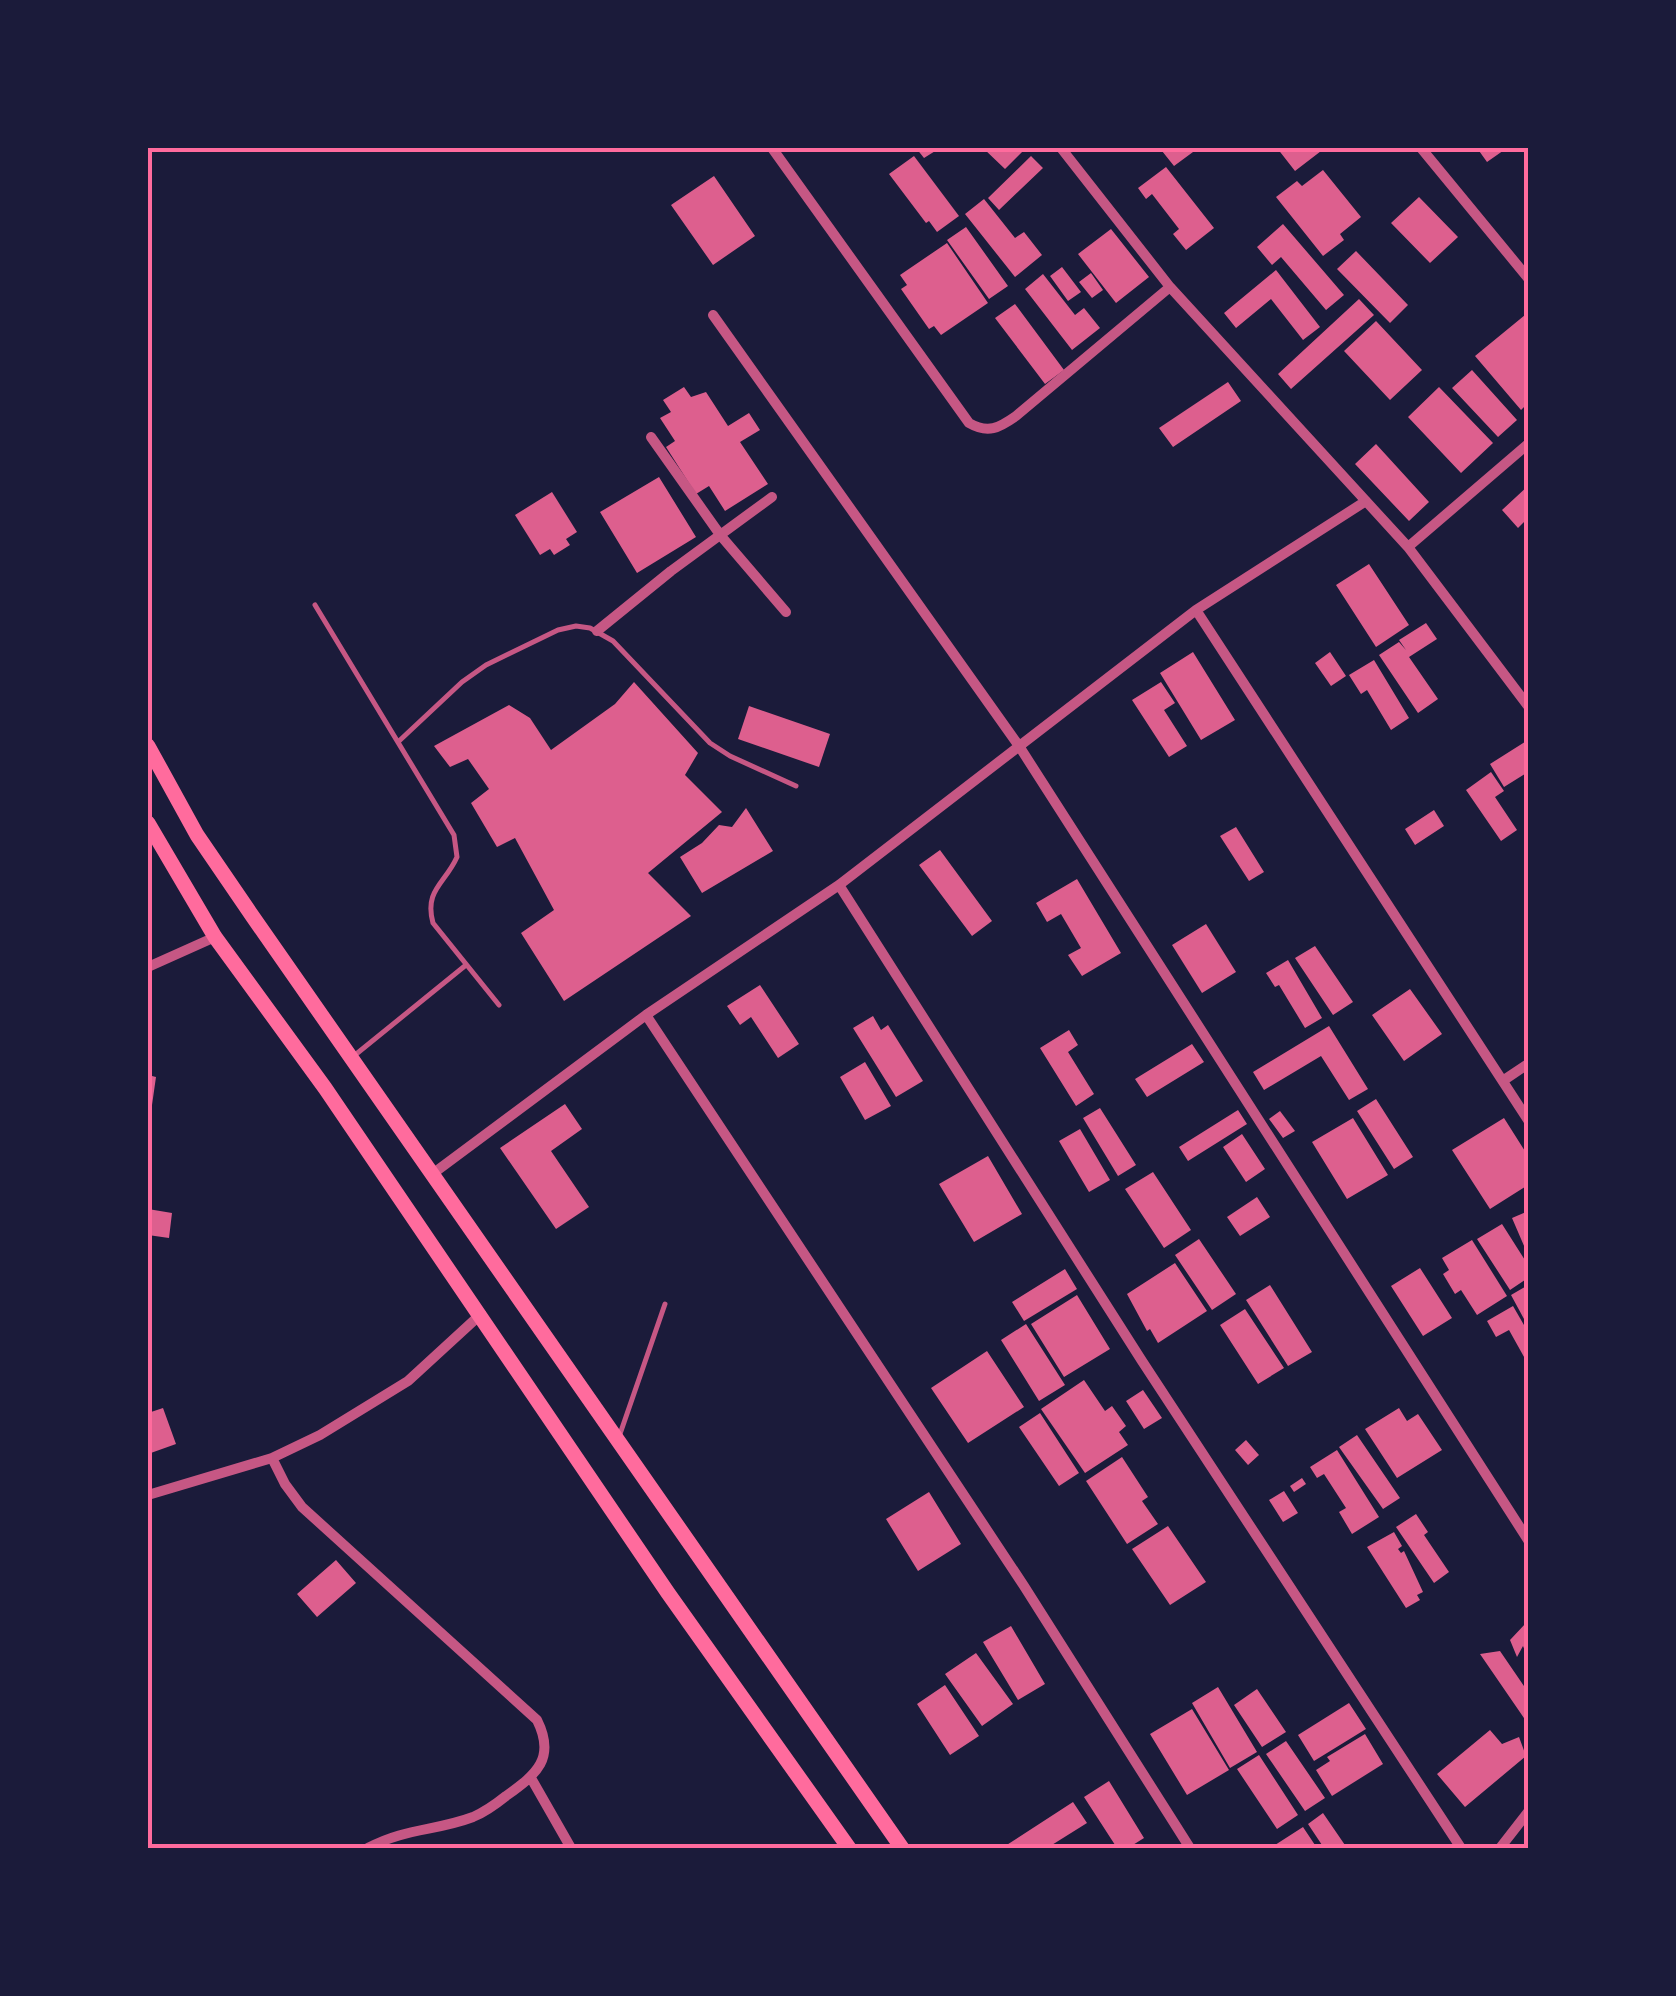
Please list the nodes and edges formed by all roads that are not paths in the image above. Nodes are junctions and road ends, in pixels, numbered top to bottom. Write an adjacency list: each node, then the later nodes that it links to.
1 (772, 148): 5 (street)
2 (1060, 148): 5 (street)
3 (1421, 148): 4 (street)
4 (1528, 278)
5 (1170, 287): 10 (street)
6 (714, 315): 20 (street)
7 (650, 437): 11 (street)
8 (1528, 444): 12 (street)
9 (772, 497): 11 (street)
10 (1366, 501): 12 (street); 14 (street)
11 (721, 536): 15 (street); 16 (street)
12 (1408, 547): 17 (street)
13 (315, 605): 18 (lane)
14 (1196, 610): 20 (street); 31 (street)
15 (786, 612)
16 (597, 631): 18 (lane); 21 (lane)
17 (1528, 706)
18 (398, 742): 25 (lane)
19 (148, 746): 29 (main road)
20 (1019, 746): 23 (street); 39 (street)
21 (796, 786)
22 (148, 823): 24 (main road)
23 (840, 885): 28 (street); 47 (street)
24 (215, 937): 26 (street); 35 (main road)
25 (466, 965): 27 (lane); 29 (lane)
26 (148, 967)
27 (499, 1006)
28 (646, 1015): 33 (street); 46 (street)
29 (352, 1057): 33 (main road)
30 (1528, 1064): 31 (street)
31 (1504, 1080): 32 (street)
32 (1528, 1120)
33 (431, 1175): 36 (main road)
34 (665, 1304): 36 (lane)
35 (481, 1314): 37 (street); 44 (main road)
36 (617, 1442): 45 (main road)
37 (272, 1458): 38 (street); 40 (street)
38 (148, 1495)
39 (1528, 1540)
40 (531, 1778): 42 (street); 43 (street)
41 (1528, 1812): 48 (street)
42 (368, 1848)
43 (570, 1848)
44 (849, 1848)
45 (902, 1848)
46 (1190, 1848)
47 (1461, 1848)
48 (1500, 1848)

